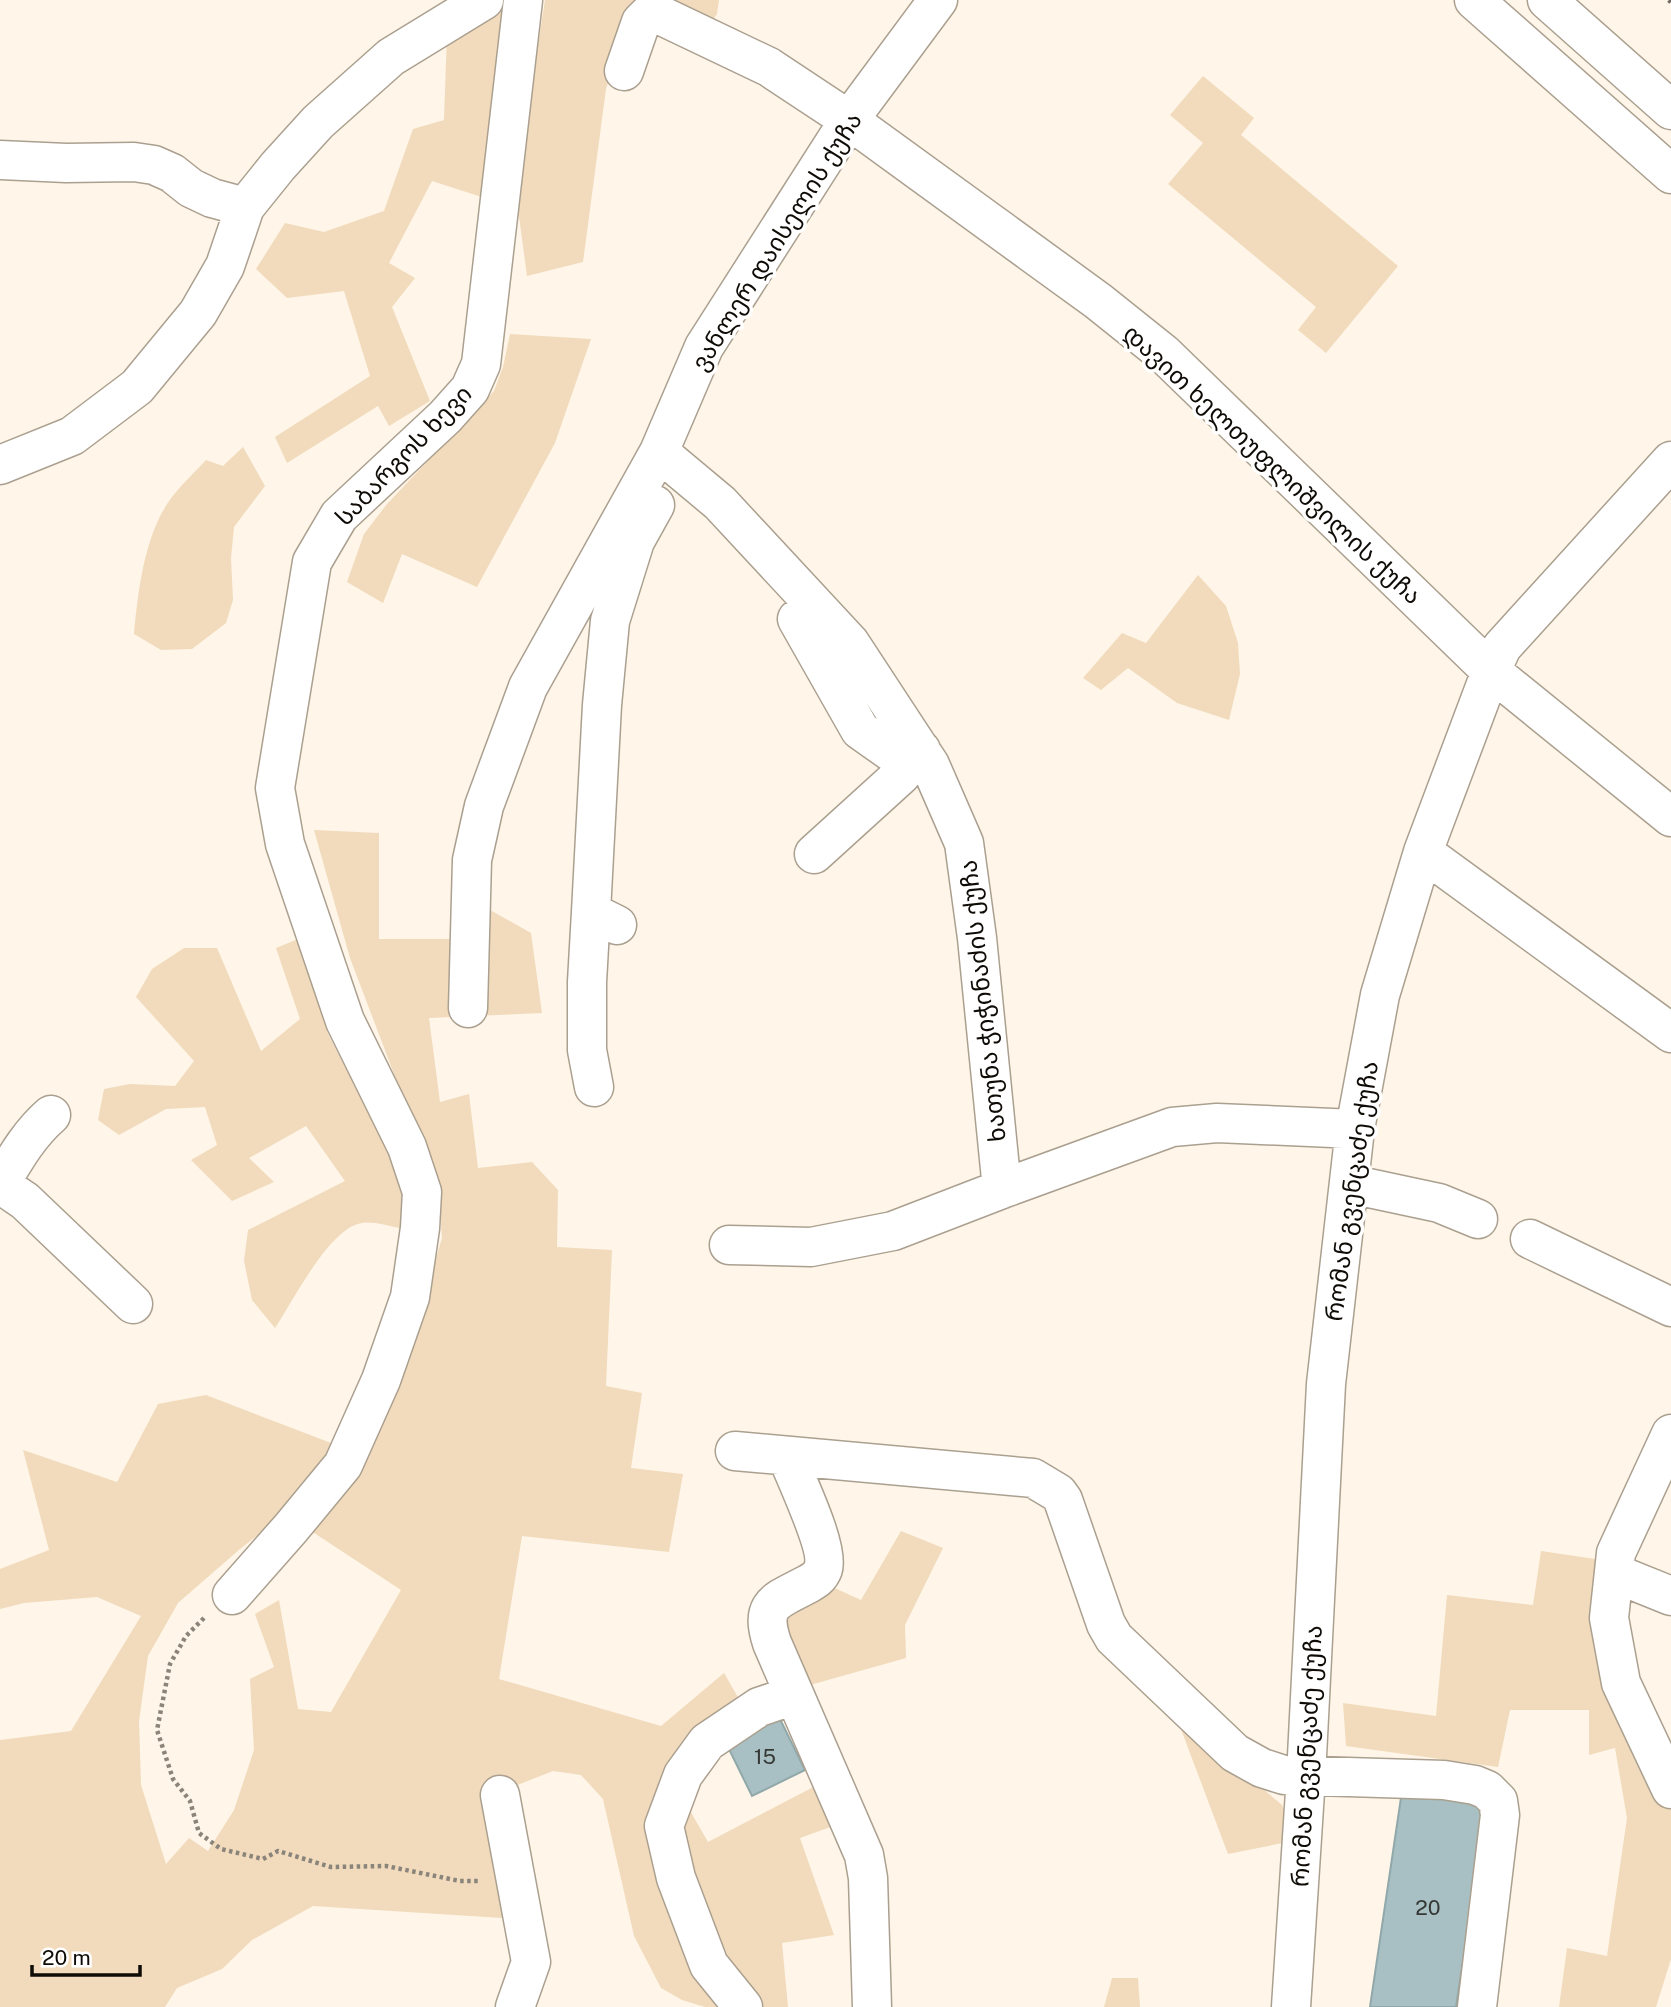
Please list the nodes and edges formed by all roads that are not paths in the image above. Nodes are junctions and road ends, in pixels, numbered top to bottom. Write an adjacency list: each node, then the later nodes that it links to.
1 (484, 0): 11 (street)
2 (523, 0): 38 (street, საბარგოს ხევი)
3 (938, 0): 8 (street, ვანლერ დაისელის ქუჩა)
4 (1474, 0): 10 (street)
5 (1546, 0): 7 (street)
6 (624, 71): 8 (street, დავით ხელთუფლიშვილის ქუჩა)
7 (1671, 110)
8 (849, 120): 12 (street, ვანლერ დაისელის ქუჩა); 16 (street, დავით ხელთუფლიშვილის ქუჩა)
9 (0, 160): 11 (street)
10 (1671, 174)
11 (245, 207): 14 (street)
12 (668, 459): 17 (street, ხათუნა ჭიჭინაძის ქუჩა); 21 (street); 23 (street, ვანლერ დაისელის ქუჩა)
13 (1671, 461): 16 (street, რომან გვენცაძე ქუჩა)
14 (0, 465)
15 (797, 619): 17 (street)
16 (1490, 671): 18 (street, დავით ხელთუფლიშვილის ქუჩა); 19 (street, რომან გვენცაძე ქუჩა)
17 (915, 751): 20 (street); 28 (street, ხათუნა ჭიჭინაძის ქუჩა)
18 (1671, 817)
19 (1423, 852): 22 (street); 25 (street, რომან გვენცაძე ქუჩა)
20 (814, 855)
21 (468, 1008)
22 (1671, 1032)
23 (594, 1087)
24 (51, 1115): 26 (street)
25 (1355, 1129): 27 (street, რომან გვენცაძე ქუჩა); 28 (street)
26 (0, 1184): 32 (street)
27 (1350, 1184): 29 (street); 41 (street, რომან გვენცაძე ქუჩა)
28 (1002, 1189): 31 (street)
29 (1478, 1219)
30 (1530, 1239): 33 (street)
31 (729, 1245)
32 (133, 1304)
33 (1671, 1307)
34 (1671, 1434): 37 (street)
35 (735, 1451): 36 (street)
36 (788, 1456): 40 (street); 41 (street)
37 (1614, 1573): 39 (street); 42 (street)
38 (232, 1595)
39 (1671, 1596)
40 (794, 1695): 45 (street); 46 (street)
41 (1306, 1776): 47 (street, რომან გვენცაძე ქუჩა); 48 (street)
42 (1671, 1790)
43 (500, 1795): 44 (street)
44 (515, 2007)
45 (743, 2007)
46 (872, 2007)
47 (1291, 2007)
48 (1477, 2007)

